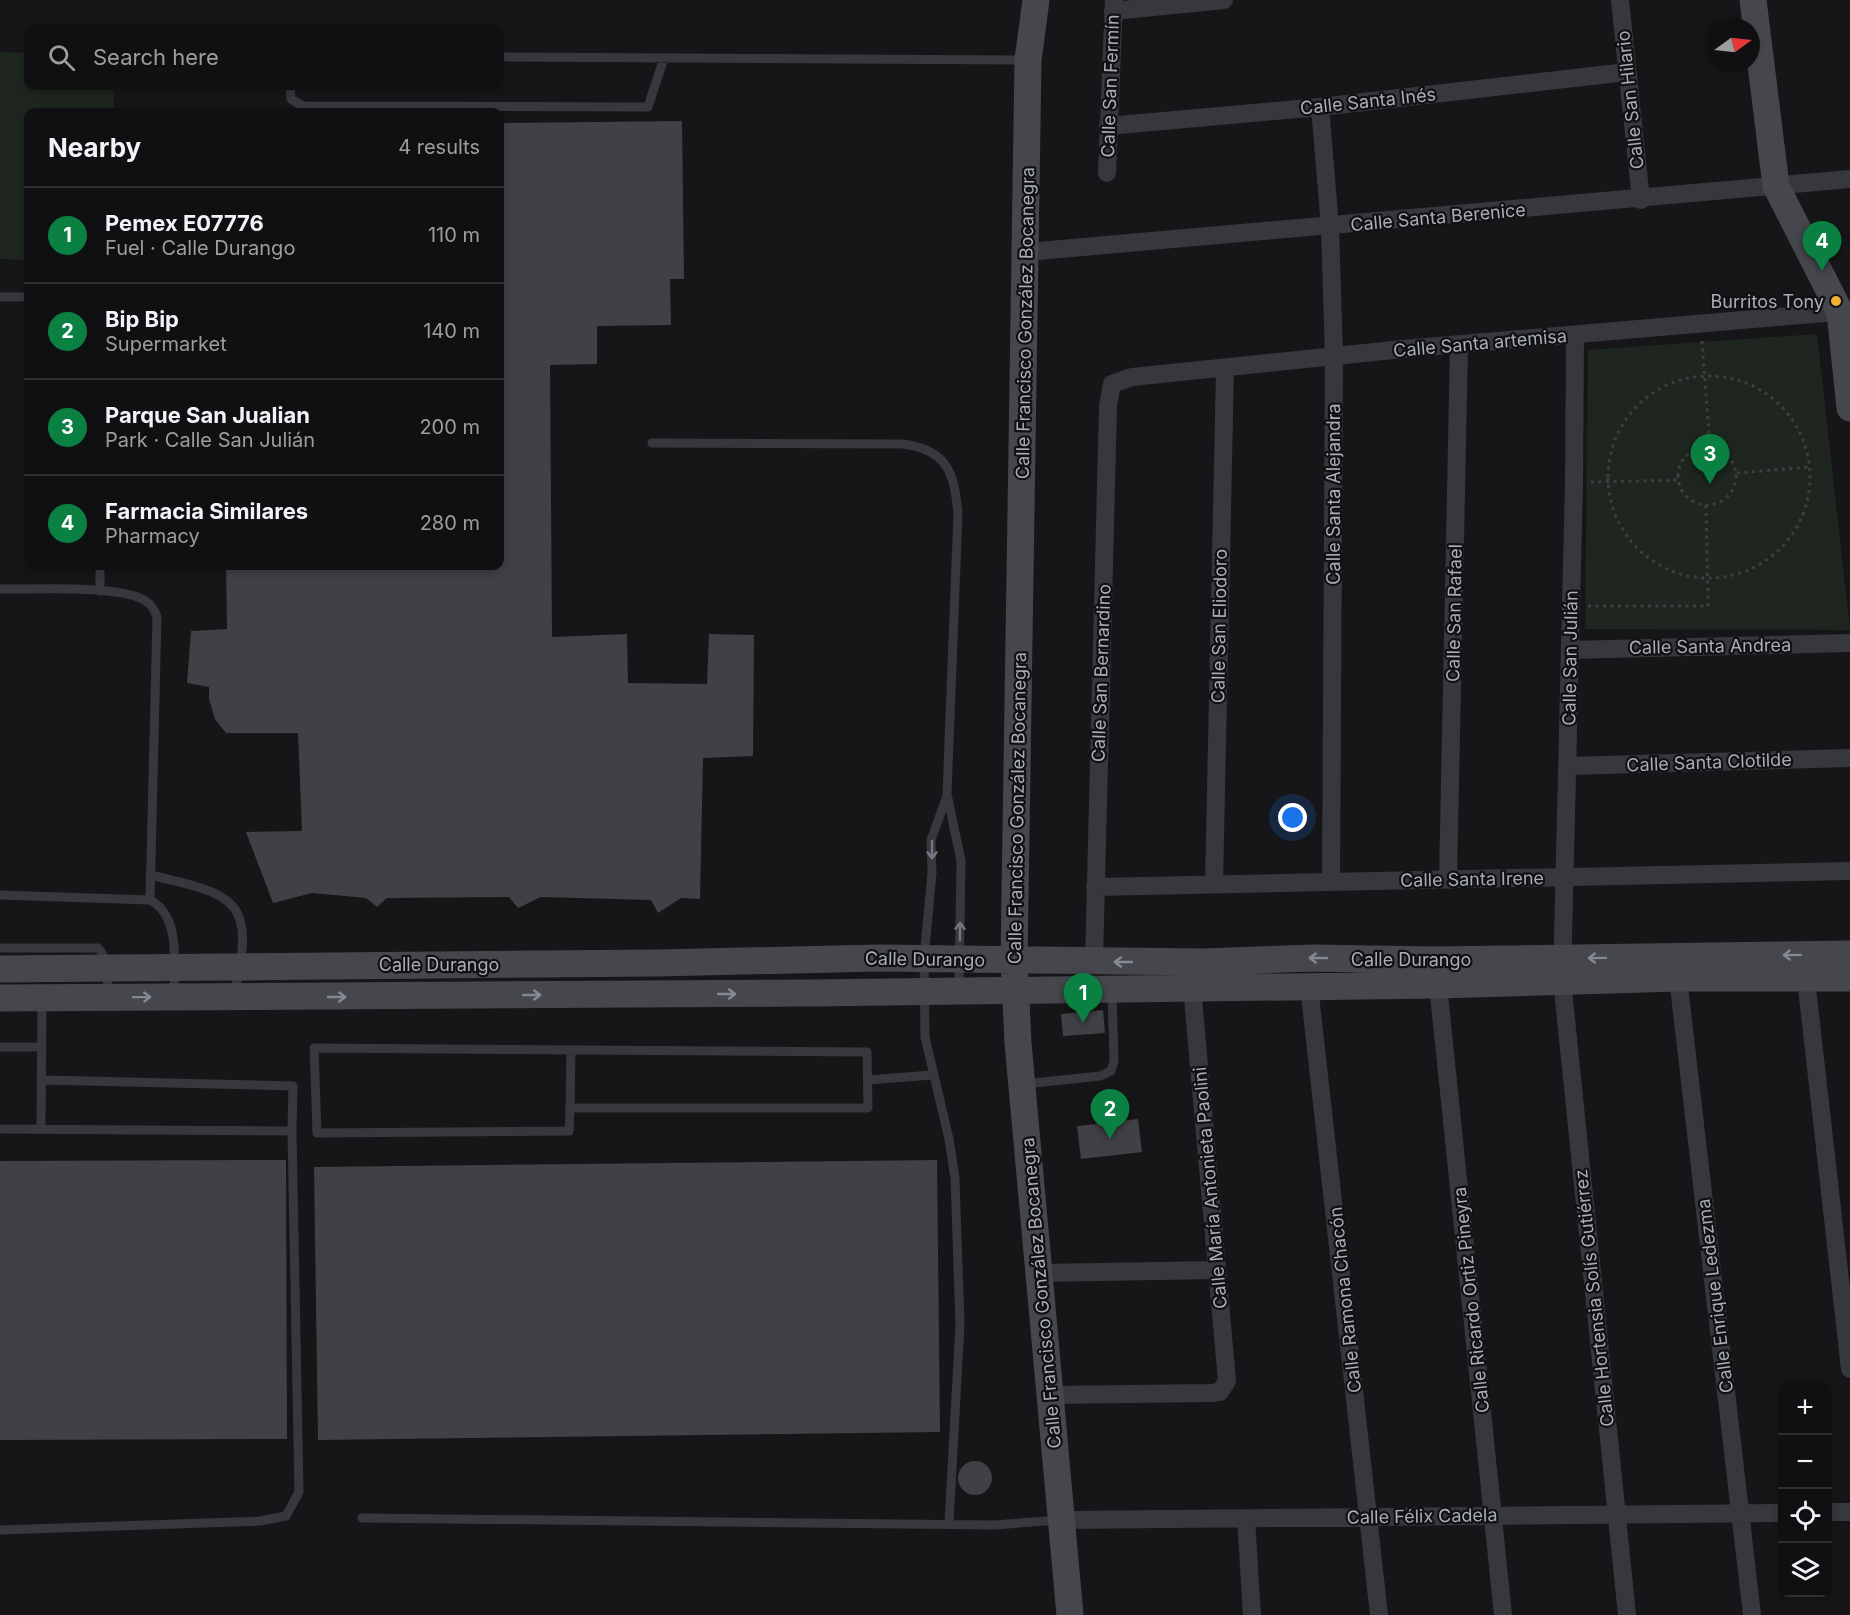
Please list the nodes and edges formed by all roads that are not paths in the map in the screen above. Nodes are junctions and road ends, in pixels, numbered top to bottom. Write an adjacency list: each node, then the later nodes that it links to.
1 (1036, 0): 8 (main road, Calle Francisco González Bocanegra)
2 (1224, 0): 5 (street)
3 (1620, 0): 9 (street, Calle San Hilario)
4 (1753, 0): 15 (main road)
5 (1114, 6): 12 (street, Calle San Fermín)
6 (504, 57): 7 (lane)
7 (664, 58): 8 (lane); 10 (lane)
8 (1028, 60): 18 (main road, Calle Francisco González Bocanegra)
9 (1627, 72): 11 (street, Calle Santa Inés); 16 (street, Calle San Hilario)
10 (290, 90)
11 (1320, 107): 12 (street, Calle Santa Inés); 17 (street, Calle Santa Alejandra)
12 (1108, 126): 13 (street, Calle San Fermín)
13 (1107, 173)
14 (1850, 179): 15 (street, Calle Santa Berenice)
15 (1776, 186): 16 (street, Calle Santa Berenice); 21 (main road)
16 (1641, 200): 17 (street, Calle Santa Berenice)
17 (1330, 227): 18 (street, Calle Santa Berenice); 24 (street, Calle Santa Alejandra)
18 (1026, 252): 50 (main road, Calle Francisco González Bocanegra)
19 (0, 297): 20 (lane)
20 (24, 297)
21 (1845, 311): 22 (street, Calle Santa artemisa); 27 (main road)
22 (1575, 335): 23 (street, Calle Santa artemisa); 33 (street, Calle San Julián)
23 (1459, 345): 24 (street, Calle Santa artemisa); 40 (street, Calle San Rafael)
24 (1334, 356): 25 (street, Calle Santa artemisa); 41 (street, Calle Santa Alejandra)
25 (1225, 369): 26 (street, Calle Santa artemisa); 42 (street, Calle San Eliodoro)
26 (1112, 384): 43 (street, Calle San Bernardino)
27 (1850, 408)
28 (652, 443): 36 (lane)
29 (100, 570): 31 (lane)
30 (0, 590): 31 (lane)
31 (100, 591): 38 (lane)
32 (1850, 642): 33 (street, Calle Santa Andrea)
33 (1570, 650): 35 (street, Calle San Julián)
34 (1850, 758): 35 (street, Calle Santa Clotilde)
35 (1568, 766): 39 (street, Calle San Julián)
36 (947, 794): 48 (lane, one-way to 48); 49 (lane, one-way to 36)
37 (1850, 872): 39 (street, Calle Santa Irene)
38 (150, 875): 45 (lane); 52 (lane)
39 (1564, 877): 40 (street, Calle Santa Irene); 56 (street, Calle San Julián)
40 (1448, 880): 41 (street, Calle Santa Irene)
41 (1331, 881): 42 (street, Calle Santa Irene)
42 (1214, 884): 43 (street, Calle Santa Irene)
43 (1095, 887): 51 (street, Calle San Bernardino)
44 (0, 895): 45 (lane)
45 (150, 900): 53 (lane)
46 (0, 948): 54 (lane)
47 (1850, 954): 56 (main road, Calle Durango, one-way to 56)
48 (924, 958): 49 (main road, Calle Durango); 52 (main road, Calle Durango); 66 (lane)
49 (959, 959): 50 (main road, Calle Durango); 65 (lane)
50 (1014, 961): 51 (main road, Calle Durango); 64 (main road, Calle Francisco González Bocanegra)
51 (1094, 962): 56 (main road, Calle Durango, one-way to 51)
52 (241, 965): 53 (main road, Calle Durango); 68 (lane)
53 (174, 966): 54 (main road, Calle Durango); 67 (lane)
54 (107, 967): 55 (main road, Calle Durango); 71 (lane)
55 (0, 969)
56 (1562, 969): 57 (main road, Calle Durango); 60 (main road, Calle Durango); 91 (street, Calle Hortensia Solís Gutiérrez)
57 (1678, 978): 59 (main road, Calle Durango); 89 (street, Calle Enrique Ledezma)
58 (1850, 978): 59 (main road, Calle Durango)
59 (1806, 979): 85 (street)
60 (1438, 985): 61 (main road, Calle Durango); 92 (street, Calle Ricardo Ortiz Pineyra)
61 (1309, 986): 62 (main road, Calle Durango); 93 (street, Calle Ramona Chacón)
62 (1192, 987): 63 (main road, Calle Durango); 83 (street, Calle María Antonieta Paolini)
63 (1112, 988): 64 (main road, Calle Durango); 78 (lane)
64 (1016, 989): 65 (main road, Calle Durango); 78 (main road, Calle Francisco González Bocanegra)
65 (959, 990): 66 (main road, Calle Durango)
66 (925, 991): 68 (main road, Calle Durango, one-way to 66); 75 (lane)
67 (174, 997): 68 (main road, Calle Durango); 71 (main road, Calle Durango, one-way to 67)
68 (234, 997)
69 (0, 998): 70 (main road, Calle Durango)
70 (42, 998): 71 (main road, Calle Durango); 73 (lane)
71 (108, 998)
72 (0, 1047): 73 (lane)
73 (42, 1047): 76 (lane)
74 (571, 1050): 77 (lane); 79 (lane); 79 (lane)
75 (932, 1075): 77 (lane); 97 (lane)
76 (42, 1080): 80 (lane); 82 (lane)
77 (868, 1080): 79 (lane)
78 (1022, 1084): 84 (main road, Calle Francisco González Bocanegra)
79 (570, 1108)
80 (41, 1127): 81 (lane); 82 (lane)
81 (0, 1129)
82 (292, 1131): 98 (lane)
83 (1217, 1270): 84 (street); 86 (street, Calle María Antonieta Paolini)
84 (1039, 1273): 86 (main road, Calle Francisco González Bocanegra)
85 (1850, 1369)
86 (1050, 1395): 96 (main road, Calle Francisco González Bocanegra)
87 (1832, 1512): 88 (street)
88 (1850, 1512)
89 (1740, 1513): 90 (street, Calle Félix Cadela); 91 (street, Calle Félix Cadela); 104 (street, Calle Enrique Ledezma)
90 (1778, 1513)
91 (1615, 1514): 92 (street, Calle Félix Cadela); 103 (street, Calle Hortensia Solís Gutiérrez)
92 (1493, 1516): 93 (street, Calle Félix Cadela); 102 (street, Calle Ricardo Ortiz Pineyra)
93 (1369, 1517): 95 (street, Calle Félix Cadela); 101 (street, Calle Ramona Chacón)
94 (362, 1518): 97 (lane)
95 (1246, 1518): 96 (street, Calle Félix Cadela); 100 (street)
96 (1062, 1520): 97 (lane); 99 (main road, Calle Francisco González Bocanegra)
97 (949, 1523)
98 (0, 1530)
99 (1070, 1615)
100 (1252, 1615)
101 (1379, 1615)
102 (1503, 1615)
103 (1627, 1615)
104 (1752, 1615)

